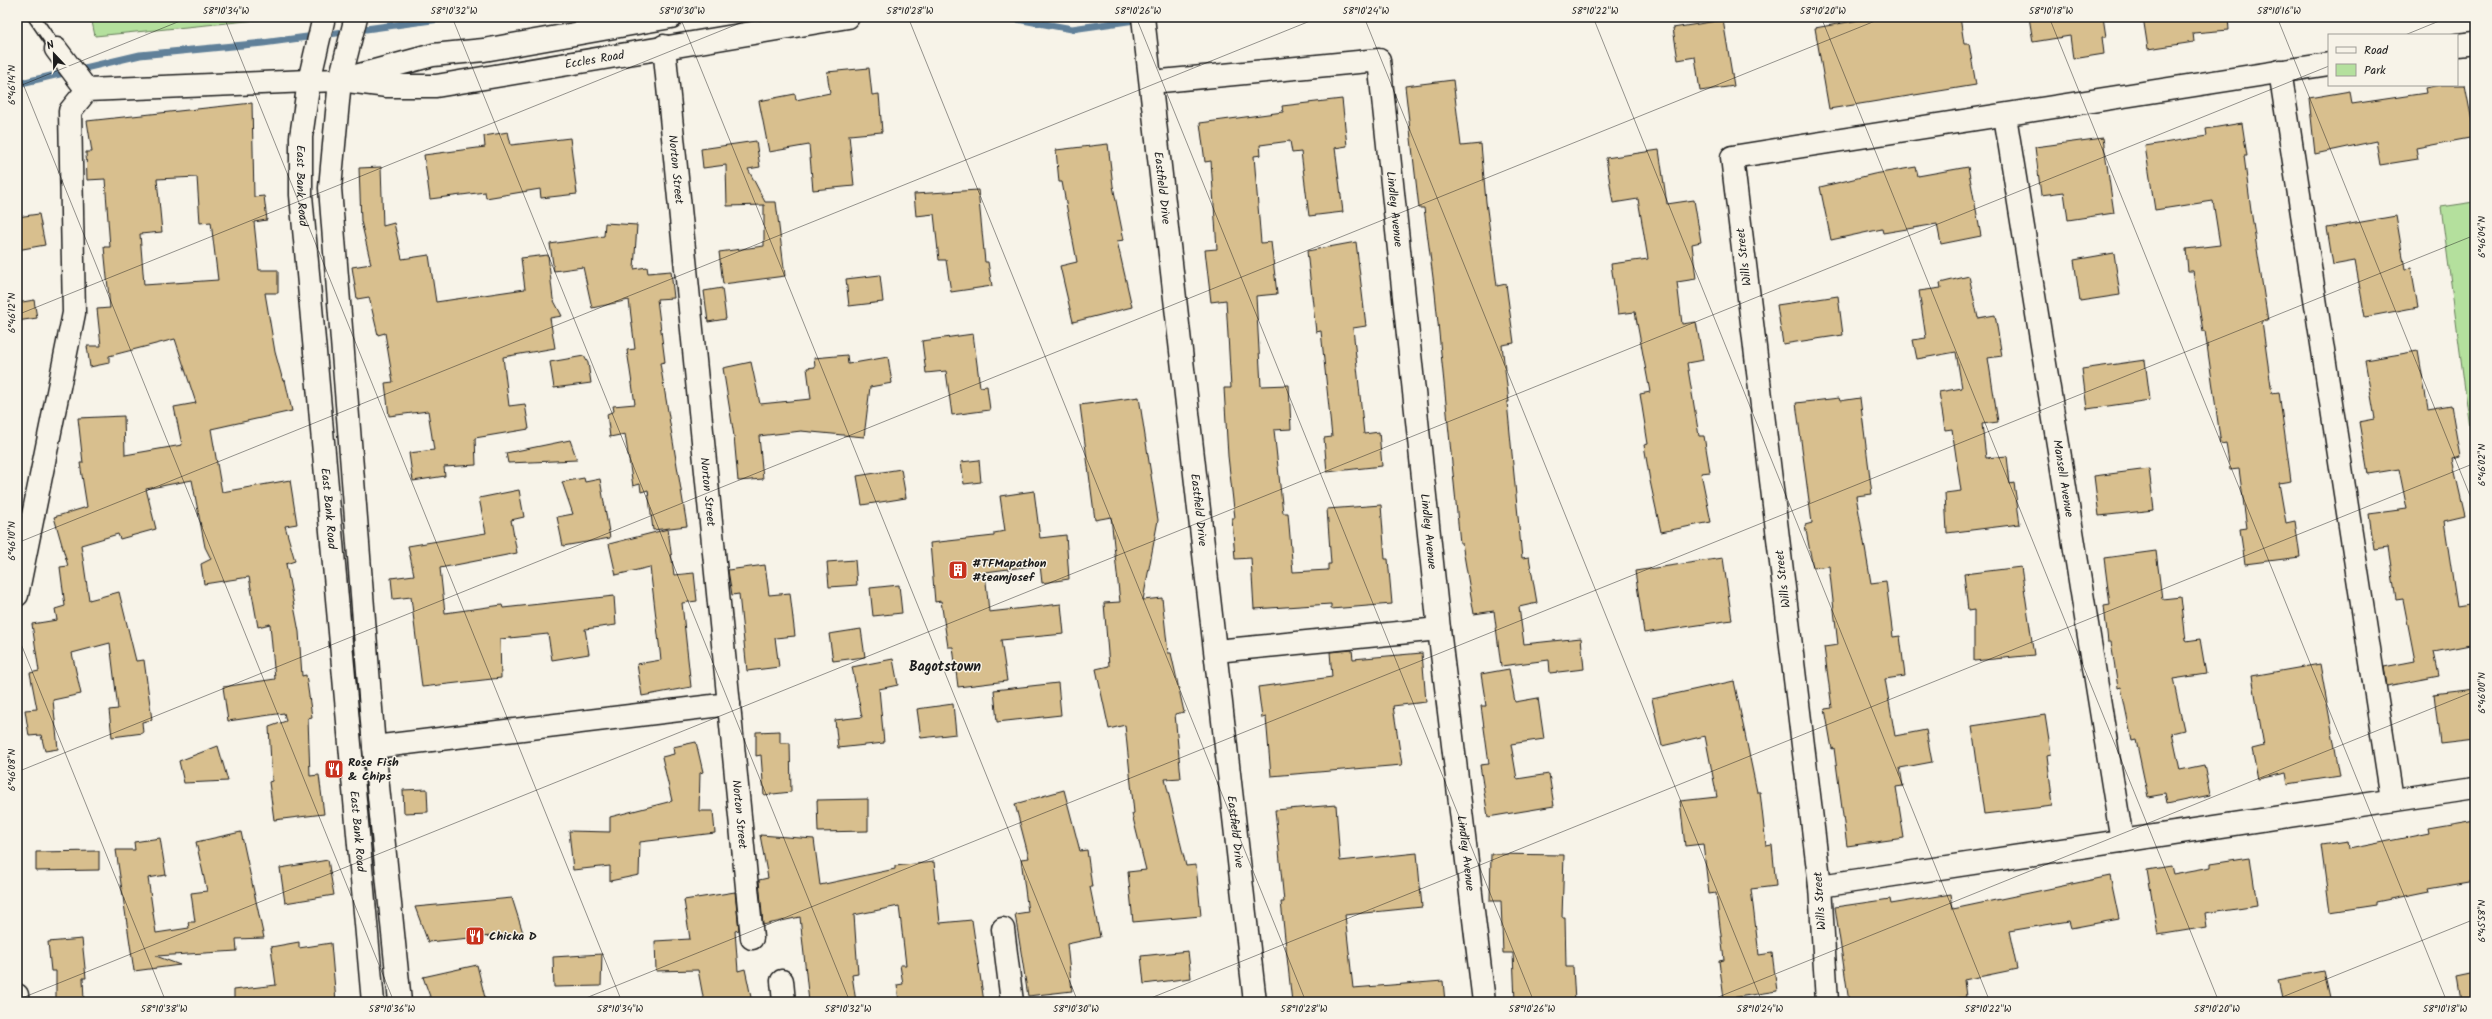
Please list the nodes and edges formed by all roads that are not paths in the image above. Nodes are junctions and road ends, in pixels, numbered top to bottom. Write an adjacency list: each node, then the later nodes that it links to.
1 (34, 17): 10 (lane)
2 (324, 17): 14 (street, East Bank Road)
3 (356, 17): 13 (street, East Bank Road)
4 (671, 17): 13 (street, Eccles Road)
5 (1143, 17): 15 (street, Eastfield Drive)
6 (838, 18): 8 (street, Eccles Road)
7 (2475, 43): 9 (street)
8 (664, 46): 13 (street, Eccles Road); 21 (street, Norton Street)
9 (2458, 46)
10 (56, 49): 16 (street)
11 (2328, 64): 12 (street)
12 (2280, 71): 17 (street); 24 (street)
13 (340, 80): 14 (street, Eccles Road); 22 (street, East Bank Road)
14 (309, 81): 16 (street, Eccles Road); 31 (street, East Bank Road)
15 (1151, 82): 19 (street, Lindley Avenue); 20 (street, Eastfield Drive)
16 (87, 90): 18 (street)
17 (2006, 116): 25 (street, Mansell Avenue); 26 (street, Wills Street)
18 (17, 595)
19 (1439, 629): 20 (street); 35 (street, Lindley Avenue)
20 (1216, 651): 34 (street, Eastfield Drive)
21 (729, 704): 22 (street); 28 (street, Norton Street)
22 (374, 747): 32 (street, East Bank Road)
23 (2475, 788): 24 (street)
24 (2392, 799): 25 (street)
25 (2122, 841): 26 (street)
26 (1820, 886): 36 (street, Wills Street)
27 (1003, 929): 33 (street)
28 (752, 938)
29 (17, 995): 30 (street)
30 (18, 1002)
31 (373, 1002)
32 (400, 1002)
33 (1012, 1002)
34 (1254, 1002)
35 (1484, 1002)
36 (1827, 1002)

